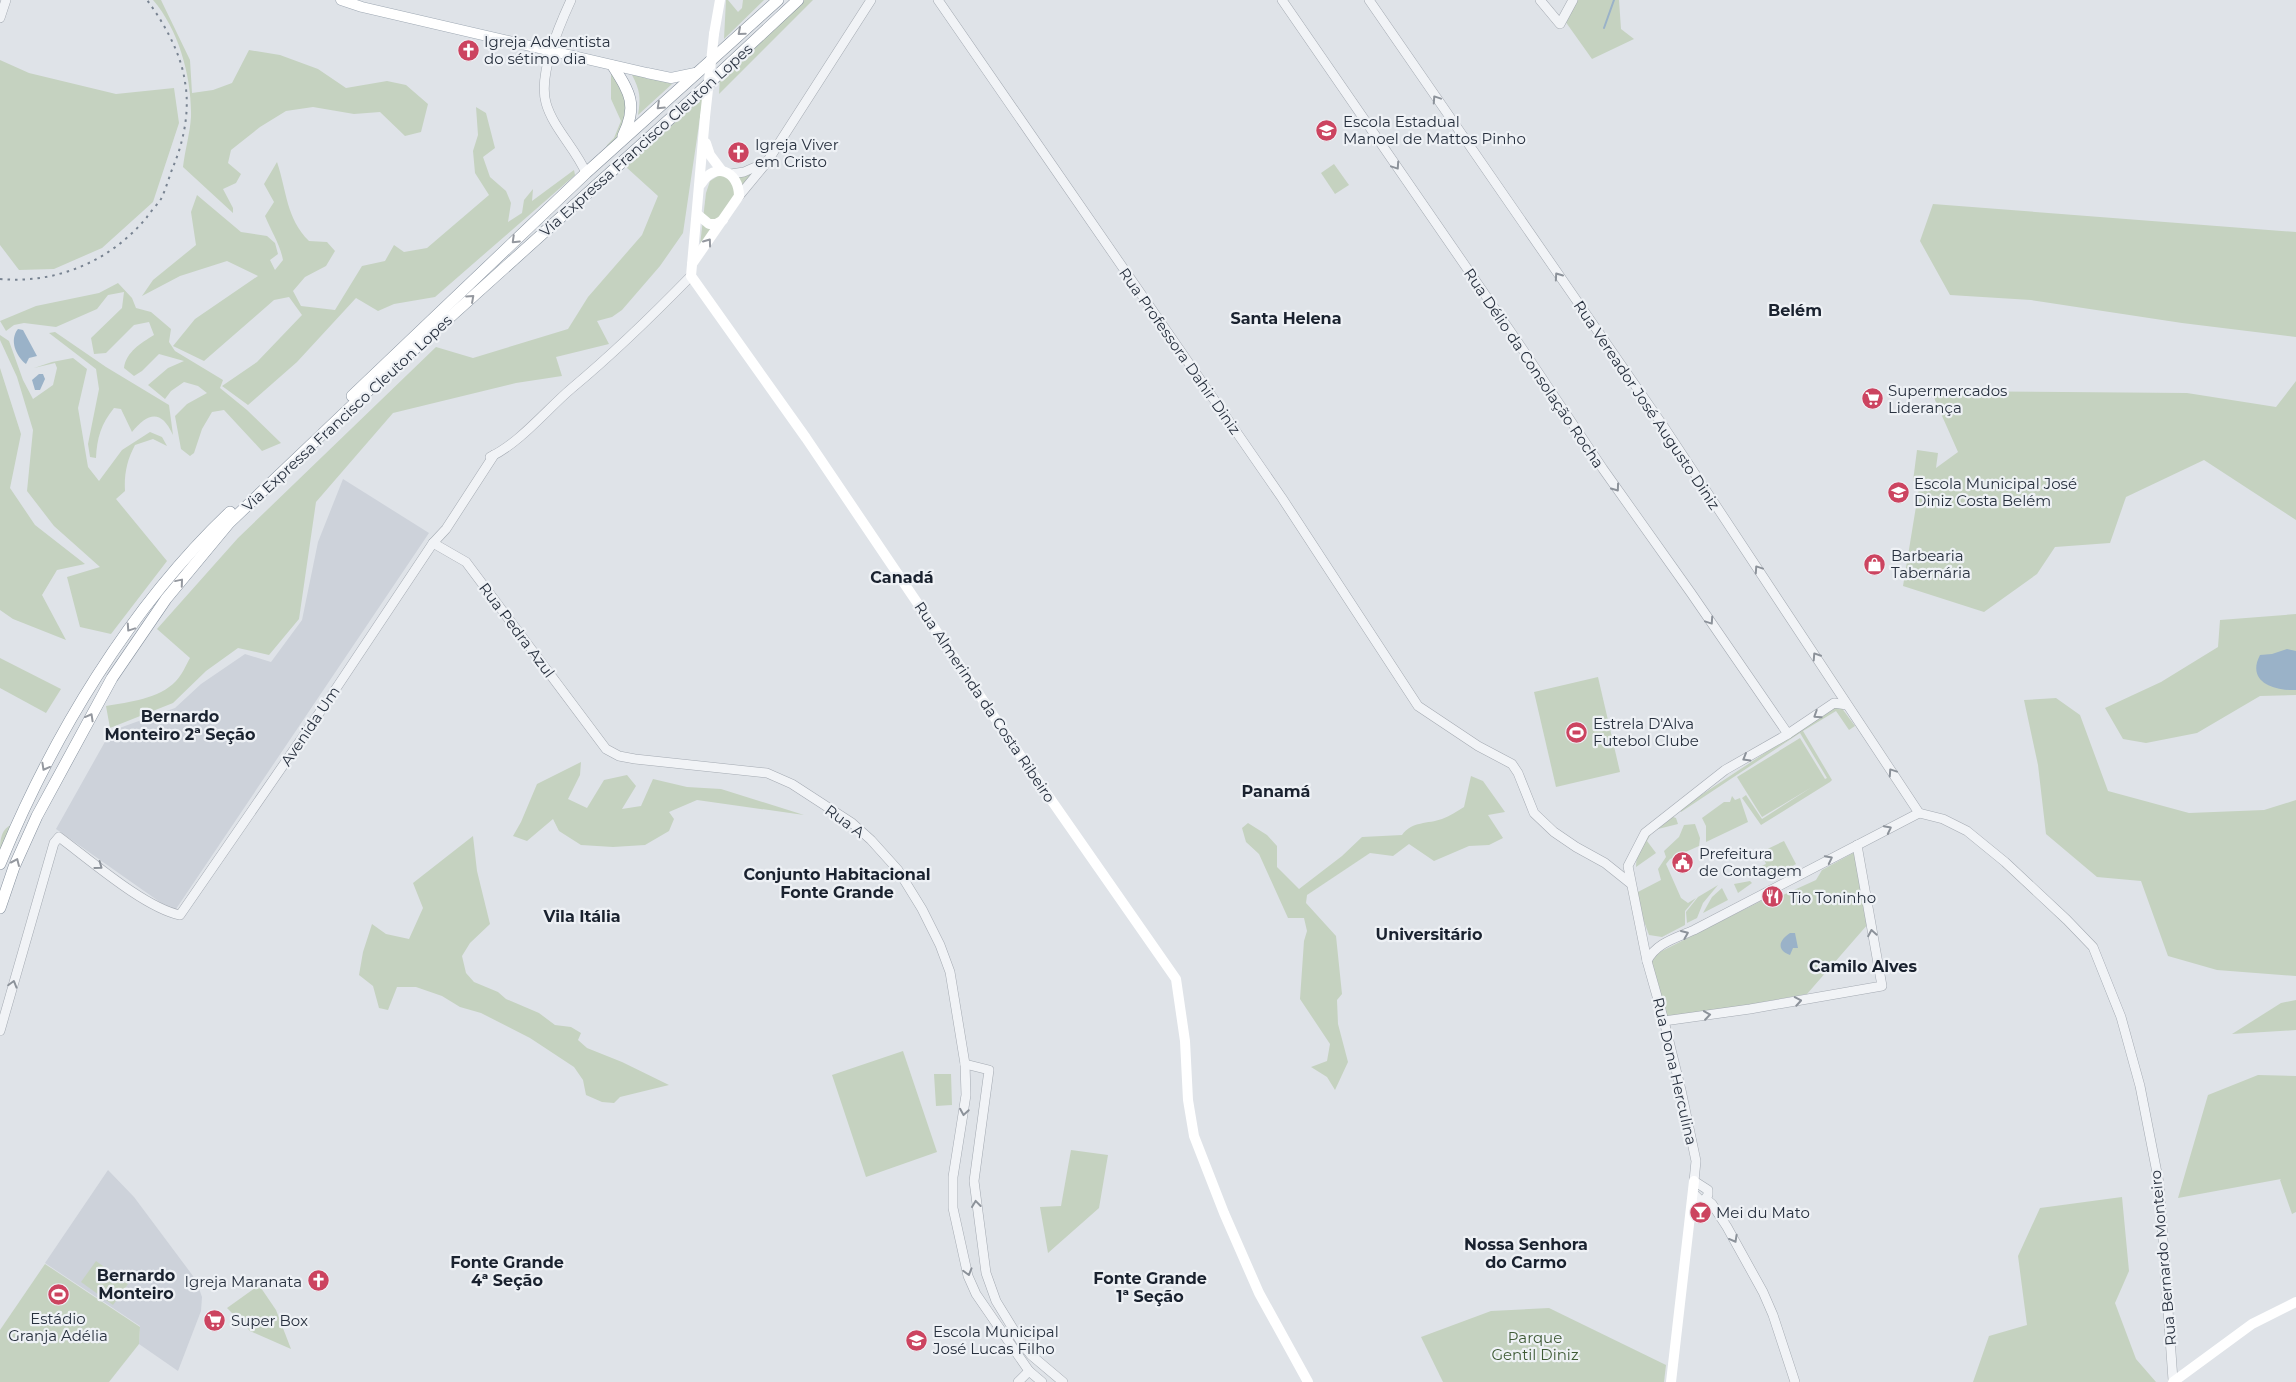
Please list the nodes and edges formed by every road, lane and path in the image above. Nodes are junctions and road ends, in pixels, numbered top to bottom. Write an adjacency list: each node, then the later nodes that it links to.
1 (341, 0): 14 (main road)
2 (570, 0): 14 (street)
3 (720, 0): 17 (main road, bridge)
4 (778, 0): 16 (highway, Via Expressa Francisco Cleuton Lopes, one-way to 16)
5 (798, 0): 38 (highway, Via Expressa Francisco Cleuton Lopes, one-way to 5)
6 (871, 0): 19 (street)
7 (938, 0): 34 (street, Rua Professora Dahir Diniz)
8 (1282, 0): 31 (street, Rua Délio da Consolação Rocha, one-way to 31)
9 (1369, 0): 29 (street, Rua Vereador José Augusto Diniz, one-way to 9)
10 (1540, 0): 11 (street)
11 (1573, 0)
12 (4, 2): 13 (street)
13 (0, 18)
14 (551, 52): 15 (main road); 21 (street)
15 (613, 66): 16 (main road); 18 (highway)
16 (695, 73): 18 (highway, Via Expressa Francisco Cleuton Lopes, one-way to 18)
17 (704, 140): 20 (main road); 22 (main road)
18 (620, 142): 21 (highway, Via Expressa Francisco Cleuton Lopes)
19 (767, 162): 20 (street); 23 (street)
20 (726, 172): 22 (main road); 23 (main road)
21 (586, 173): 35 (highway, Via Expressa Francisco Cleuton Lopes, one-way to 35)
22 (700, 184): 24 (main road)
23 (739, 196): 25 (main road)
24 (697, 214): 25 (main road); 26 (main road)
25 (724, 219): 26 (main road, one-way to 25)
26 (692, 264): 27 (main road)
27 (691, 276): 28 (street, Avenida Um); 53 (main road, Rua Almerinda da Costa Ribeiro)
28 (436, 539): 30 (street, Rua Pedra Azul); 43 (street, Avenida Um, one-way to 28)
29 (1847, 706): 31 (street, one-way to 31); 32 (street, Rua Vereador José Augusto Diniz, one-way to 29)
30 (590, 730): 44 (street, Rua A)
31 (1788, 734): 36 (street, one-way to 36)
32 (1919, 812): 33 (street, one-way to 32); 49 (street, Rua Bernardo Monteiro)
33 (1857, 845): 40 (street, one-way to 33); 42 (street, one-way to 33)
34 (1605, 863): 36 (street); 37 (street)
35 (0, 864)
36 (1628, 866): 37 (street, Rua Dona Herculina)
37 (1630, 883): 39 (street, Rua Dona Herculina)
38 (0, 908)
39 (1642, 936): 40 (street); 41 (street, Rua Dona Herculina)
40 (1662, 943): 41 (street)
41 (1647, 961): 42 (street, Rua Dona Herculina)
42 (1664, 1021): 45 (street, Rua Dona Herculina)
43 (0, 1031)
44 (965, 1064): 48 (street, Rua A, one-way to 48); 52 (street, one-way to 44)
45 (1694, 1181): 46 (main road)
46 (1702, 1194): 54 (main road); 55 (street, one-way to 55)
47 (2296, 1302): 49 (main road)
48 (1030, 1370): 50 (street); 51 (street, Rua A)
49 (2173, 1381)
50 (1018, 1382)
51 (1042, 1382)
52 (1063, 1382)
53 (1308, 1382)
54 (1671, 1382)
55 (1795, 1382)

